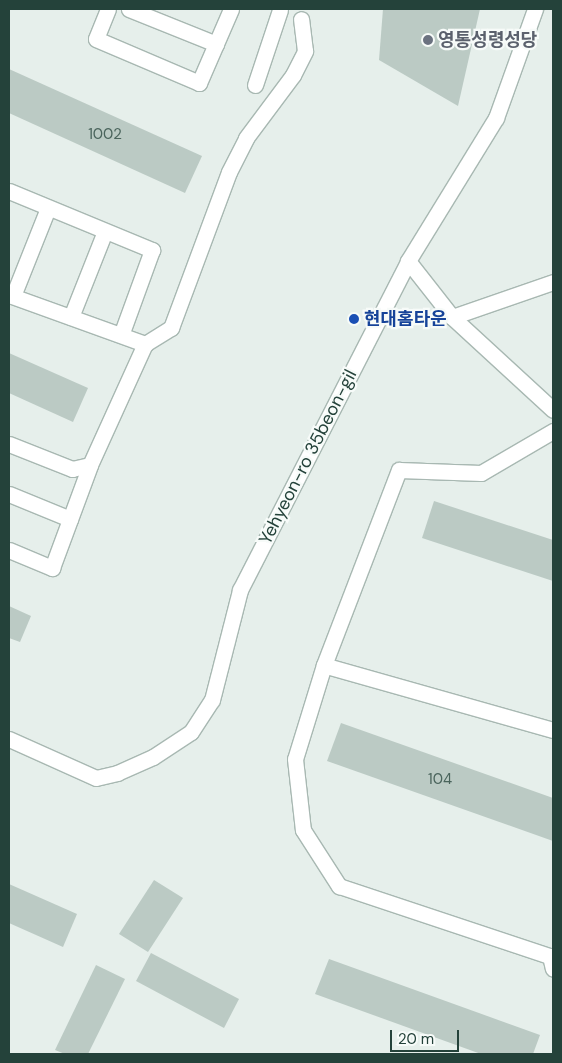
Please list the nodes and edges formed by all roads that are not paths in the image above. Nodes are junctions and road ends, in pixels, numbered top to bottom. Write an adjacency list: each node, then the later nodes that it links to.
1 (108, 9): 7 (street)
2 (129, 9): 7 (street)
3 (231, 9): 7 (street)
4 (536, 9): 12 (street, Yehyeon-ro 35beon-gil)
5 (278, 10): 6 (street); 8 (street)
6 (302, 14): 18 (street)
7 (216, 44)
8 (255, 85)
9 (9, 191): 10 (street)
10 (48, 208): 11 (street); 14 (street)
11 (105, 231): 16 (street); 17 (street)
12 (408, 261): 15 (street); 28 (street, Yehyeon-ro 35beon-gil)
13 (553, 282): 15 (street)
14 (11, 295): 16 (street)
15 (452, 316): 19 (street)
16 (71, 317): 17 (street)
17 (121, 335): 18 (street)
18 (145, 344): 22 (street)
19 (553, 410)
20 (553, 431): 26 (street)
21 (9, 444): 22 (street)
22 (90, 465): 24 (street)
23 (9, 494): 24 (street)
24 (70, 518): 25 (street)
25 (9, 550)
26 (324, 665): 27 (street); 29 (street)
27 (553, 730)
28 (9, 739)
29 (552, 958)

